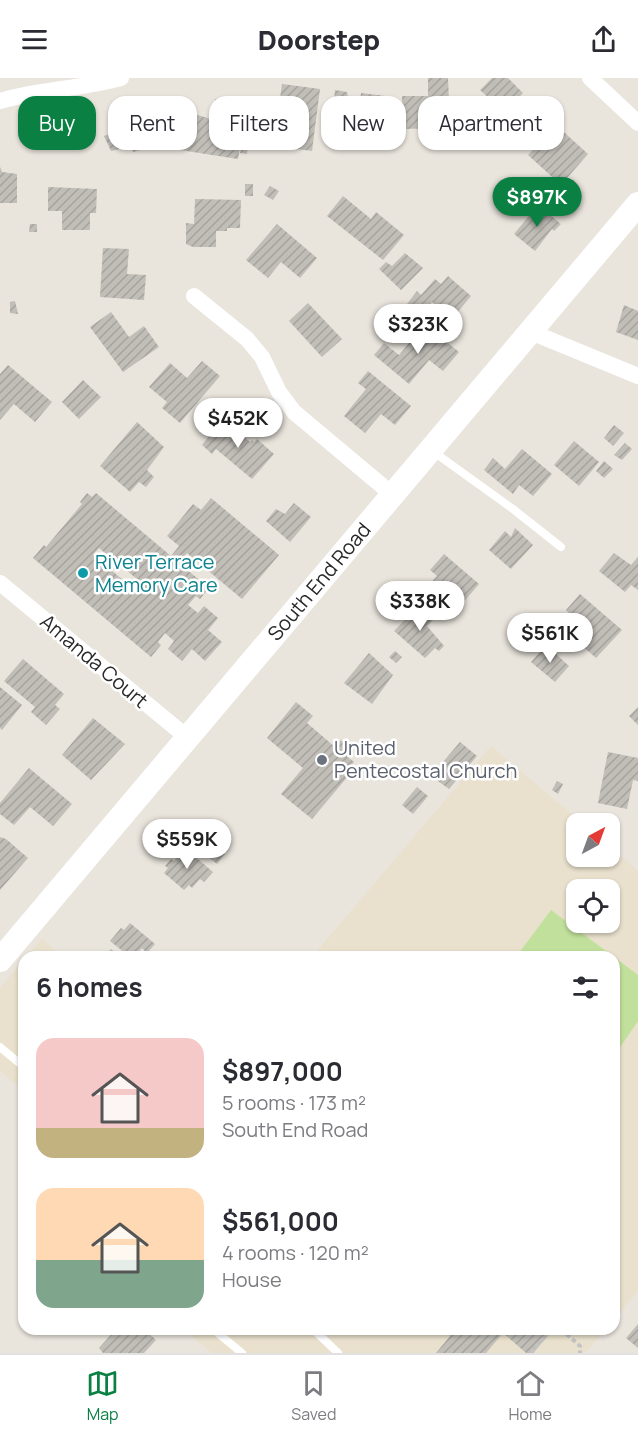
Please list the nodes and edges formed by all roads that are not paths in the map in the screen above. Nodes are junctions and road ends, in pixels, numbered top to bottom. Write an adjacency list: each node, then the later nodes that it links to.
1 (121, 78): 3 (street)
2 (590, 78): 4 (street)
3 (0, 101)
4 (638, 123)
5 (638, 204): 7 (main road, South End Road)
6 (194, 296): 10 (street)
7 (531, 332): 8 (street); 9 (main road, South End Road)
8 (638, 376)
9 (431, 450): 10 (main road, South End Road); 11 (lane)
10 (393, 495): 13 (main road, South End Road)
11 (561, 547)
12 (0, 583): 13 (street, Amanda Court)
13 (188, 738): 14 (main road, South End Road)
14 (0, 960)
15 (0, 1047): 16 (lane)
16 (18, 1062)
17 (220, 1335): 19 (lane)
18 (319, 1335): 20 (lane)
19 (242, 1353)
20 (338, 1353)

